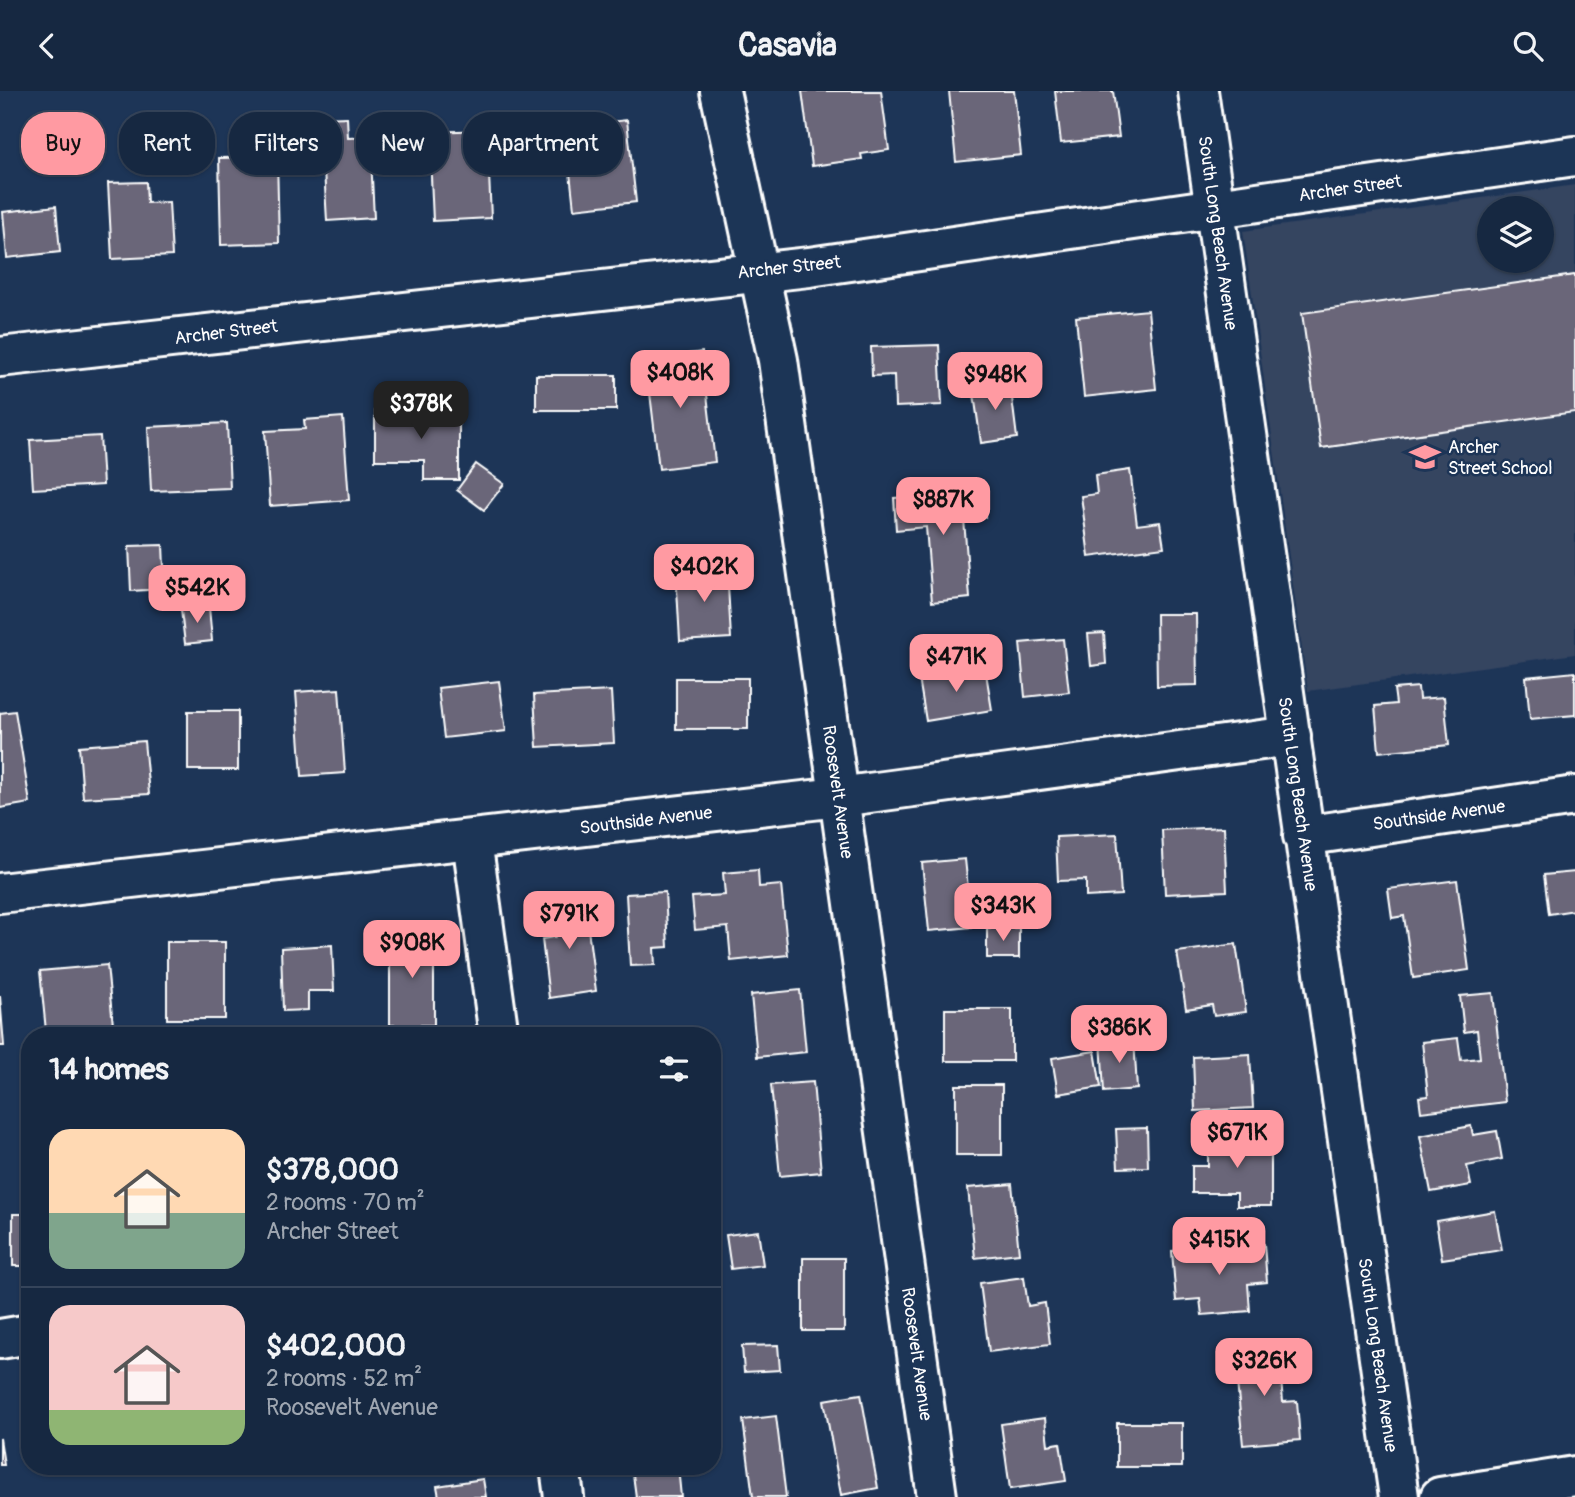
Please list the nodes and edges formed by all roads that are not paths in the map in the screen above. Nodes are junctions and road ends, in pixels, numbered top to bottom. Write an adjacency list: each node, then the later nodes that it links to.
1 (720, 91): 5 (street, Roosevelt Avenue)
2 (1198, 91): 4 (street, South Long Beach Avenue)
3 (1575, 156): 4 (street, Archer Street)
4 (1215, 207): 5 (street, Archer Street); 7 (street, South Long Beach Avenue)
5 (757, 271): 6 (street, Archer Street); 9 (street, Roosevelt Avenue)
6 (0, 358)
7 (1291, 736): 9 (street, Southside Avenue); 10 (street, South Long Beach Avenue)
8 (1575, 796): 10 (street, Southside Avenue)
9 (839, 797): 11 (street, Southside Avenue); 19 (street, Roosevelt Avenue)
10 (1303, 836): 20 (street, South Long Beach Avenue)
11 (472, 840): 12 (street, Southside Avenue); 13 (street)
12 (0, 893)
13 (498, 1027)
14 (21, 1336): 15 (street)
15 (0, 1339)
16 (561, 1475): 18 (street)
17 (1575, 1476): 21 (street)
18 (564, 1497)
19 (937, 1497)
20 (1399, 1497)
21 (1440, 1497)

